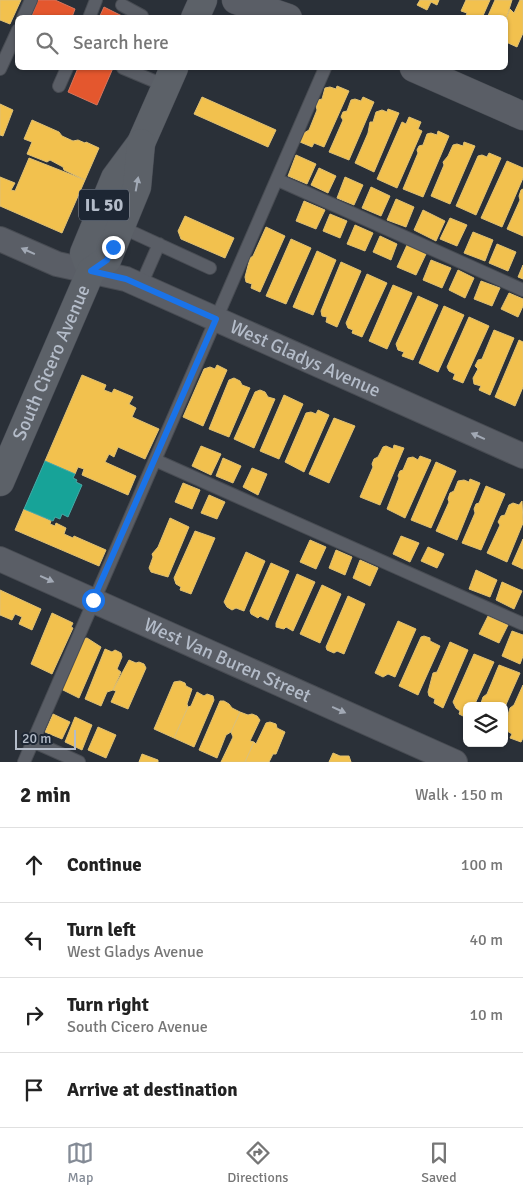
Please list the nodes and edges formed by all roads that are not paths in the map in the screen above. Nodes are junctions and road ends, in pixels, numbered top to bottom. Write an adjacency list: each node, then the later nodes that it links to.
1 (31, 0): 7 (lane)
2 (96, 0): 8 (lane)
3 (110, 0): 6 (lane)
4 (203, 0): 10 (main road)
5 (236, 0): 11 (street)
6 (123, 3): 9 (lane)
7 (24, 15)
8 (89, 15)
9 (141, 15)
10 (196, 15)
11 (279, 15)
12 (15, 36): 13 (lane)
13 (0, 69)
14 (66, 70): 19 (lane)
15 (134, 70): 18 (lane)
16 (324, 70): 22 (lane)
17 (419, 70): 20 (street)
18 (170, 77): 21 (main road, South Cicero Avenue / IL 50)
19 (59, 86)
20 (523, 116)
21 (140, 143): 23 (main road, South Cicero Avenue / IL 50, one-way to 21); 27 (main road, South Cicero Avenue / IL 50)
22 (278, 180): 29 (lane); 30 (lane)
23 (121, 227): 25 (lane); 27 (main road, South Cicero Avenue / IL 50)
24 (0, 239): 27 (street, West Gladys Avenue, one-way to 24)
25 (159, 244): 26 (lane); 28 (lane)
26 (210, 268)
27 (91, 271): 28 (street, West Gladys Avenue); 33 (main road, South Cicero Avenue / IL 50)
28 (141, 285): 30 (street, West Gladys Avenue)
29 (523, 290)
30 (216, 319): 31 (street, West Gladys Avenue, one-way to 30); 32 (lane)
31 (523, 456)
32 (155, 460): 35 (lane); 36 (lane)
33 (0, 482)
34 (0, 559): 35 (street, West Van Buren Street, one-way to 35)
35 (93, 600): 37 (lane); 40 (street, West Van Buren Street, one-way to 40)
36 (523, 624)
37 (32, 741): 38 (lane); 39 (lane)
38 (24, 762)
39 (79, 762)
40 (455, 762)

